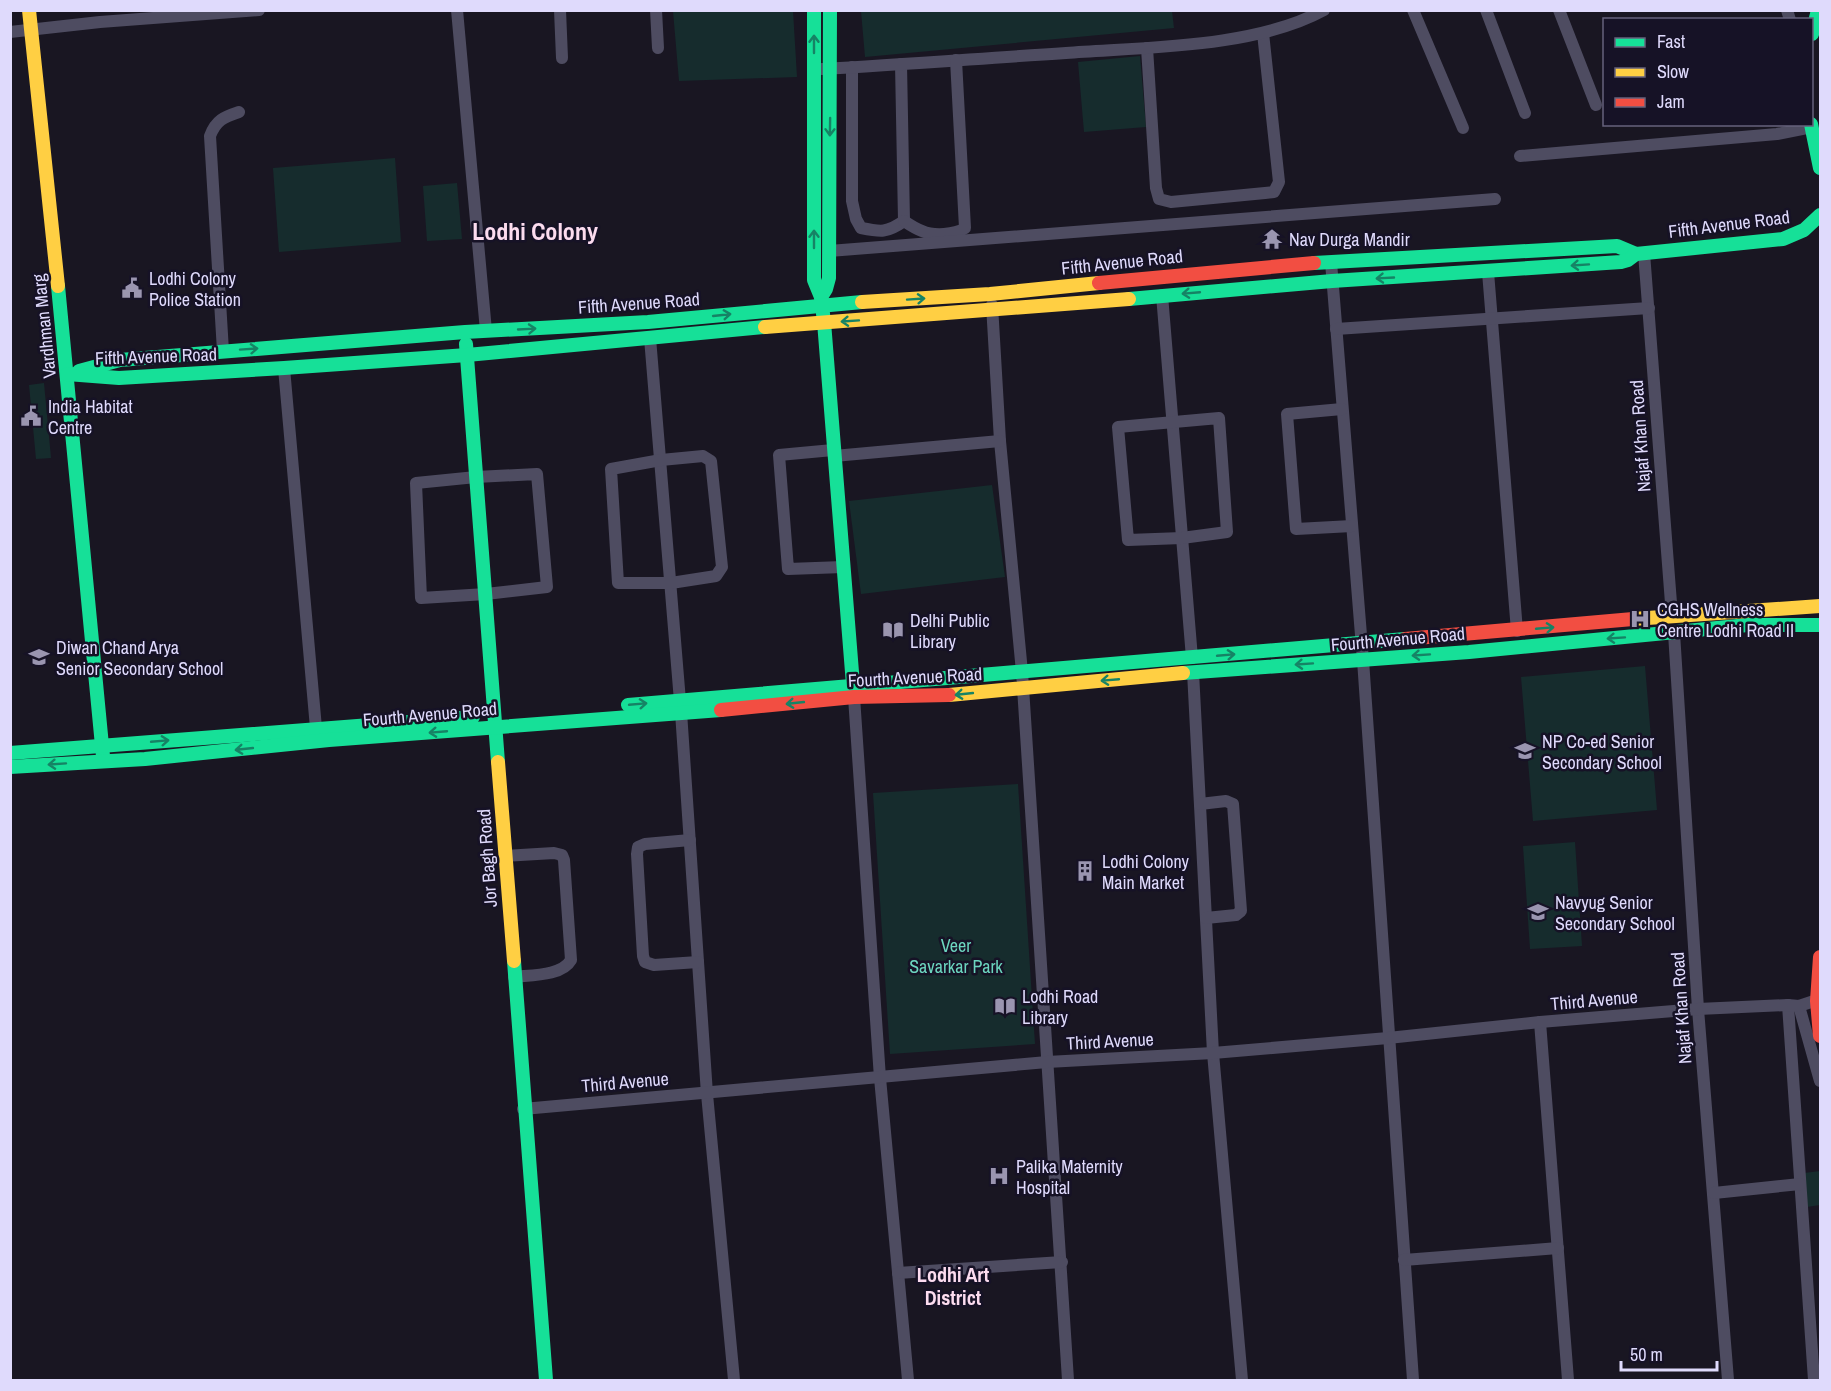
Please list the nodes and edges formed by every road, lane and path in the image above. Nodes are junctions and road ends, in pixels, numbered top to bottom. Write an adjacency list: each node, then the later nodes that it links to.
1 (30, 10): 15 (street, Vardhman Marg)
2 (259, 10): 13 (street)
3 (457, 10): 50 (street)
4 (560, 10): 21 (street)
5 (656, 10): 19 (street)
6 (814, 10): 25 (street, one-way to 6)
7 (830, 10): 26 (street)
8 (1324, 10): 18 (street)
9 (1413, 10): 31 (street)
10 (1486, 10): 29 (street)
11 (1558, 10): 27 (street)
12 (1818, 10): 16 (street)
13 (150, 14): 14 (street)
14 (99, 16): 15 (street)
15 (31, 30): 17 (street); 56 (street, Vardhman Marg)
16 (1813, 30)
17 (10, 32)
18 (1263, 33): 20 (street); 20 (street)
19 (658, 48)
20 (1147, 48): 22 (street)
21 (562, 58)
22 (956, 60): 23 (street); 36 (street)
23 (901, 64): 24 (street); 36 (street)
24 (852, 67): 26 (street); 36 (street)
25 (814, 69): 26 (street); 44 (street, one-way to 25)
26 (830, 69): 37 (street, one-way to 37)
27 (1596, 105)
28 (239, 112): 53 (street)
29 (1525, 113)
30 (1811, 126): 32 (street); 33 (street)
31 (1463, 128)
32 (1520, 156)
33 (1821, 168)
34 (1495, 199): 37 (street)
35 (1821, 215): 38 (street, Fifth Avenue Road)
36 (904, 221)
37 (829, 251): 44 (street)
38 (1640, 253): 39 (street, Fifth Avenue Road); 40 (street, Fifth Avenue Road, one-way to 40); 45 (street, Najaf Khan Road)
39 (1331, 262): 41 (street); 42 (street, Fifth Avenue Road)
40 (1488, 272): 41 (street, Fifth Avenue Road, one-way to 41); 47 (street)
41 (1332, 281): 43 (street, Fifth Avenue Road, one-way to 43); 49 (street)
42 (990, 294): 44 (street, Fifth Avenue Road, one-way to 42); 46 (street)
43 (1162, 295): 46 (street, Fifth Avenue Road); 58 (street)
44 (821, 301): 48 (street); 50 (street, Fifth Avenue Road, one-way to 44)
45 (1649, 308): 47 (street); 69 (street, Najaf Khan Road)
46 (992, 311): 48 (street, Fifth Avenue Road, one-way to 48); 59 (street)
47 (1492, 319): 49 (street); 71 (street)
48 (824, 322): 52 (street, Fifth Avenue Road); 60 (street)
49 (1336, 329): 57 (street)
50 (486, 331): 51 (street, Fifth Avenue Road)
51 (465, 332): 53 (street, Fifth Avenue Road, one-way to 51); 54 (street, Jor Bagh Road)
52 (650, 338): 54 (street, Fifth Avenue Road); 61 (street)
53 (223, 351): 56 (street, Fifth Avenue Road)
54 (467, 355): 55 (street, Fifth Avenue Road); 62 (street, Jor Bagh Road)
55 (284, 368): 56 (street, Fifth Avenue Road); 81 (street)
56 (67, 374): 82 (street, Vardhman Marg)
57 (1342, 409): 63 (street); 63 (street)
58 (1173, 422): 64 (street); 64 (street); 64 (street)
59 (1000, 441): 60 (street); 76 (street)
60 (833, 453): 65 (street); 65 (street)
61 (661, 460): 66 (street); 66 (street); 66 (street)
62 (477, 477): 67 (street, Jor Bagh Road); 67 (street); 67 (street)
63 (1352, 526): 73 (street)
64 (1182, 538): 75 (street)
65 (843, 567): 78 (street)
66 (671, 583): 79 (street)
67 (486, 594): 80 (street, Jor Bagh Road)
68 (1821, 606): 69 (street, Fourth Avenue Road)
69 (1672, 616): 71 (street, Fourth Avenue Road, one-way to 69)
70 (1821, 625): 72 (street, Fourth Avenue Road)
71 (1517, 631): 73 (street, Fourth Avenue Road)
72 (1674, 633): 74 (street, Fourth Avenue Road, one-way to 74); 95 (street, Najaf Khan Road)
73 (1361, 644): 74 (street); 75 (street, Fourth Avenue Road, one-way to 73)
74 (1363, 660): 75 (street, Fourth Avenue Road, one-way to 75); 98 (street)
75 (1192, 665): 76 (street, Fourth Avenue Road); 77 (street, Fourth Avenue Road, one-way to 77); 86 (street)
76 (1022, 672): 77 (street); 78 (street, Fourth Avenue Road)
77 (1023, 687): 78 (street, Fourth Avenue Road, one-way to 78); 100 (street)
78 (853, 692): 79 (street, Fourth Avenue Road); 101 (street)
79 (681, 706): 80 (street, Fourth Avenue Road); 87 (street)
80 (496, 721): 81 (street, Fourth Avenue Road); 84 (street, Fourth Avenue Road, one-way to 84); 88 (street, Jor Bagh Road)
81 (316, 728): 82 (street, Fourth Avenue Road, one-way to 81)
82 (102, 746): 83 (street, Fourth Avenue Road); 84 (street, Vardhman Marg)
83 (10, 753)
84 (103, 760): 85 (street, Fourth Avenue Road, one-way to 85)
85 (10, 767)
86 (1200, 804): 89 (street); 89 (street)
87 (690, 840): 91 (street); 91 (street)
88 (505, 856): 92 (street, Jor Bagh Road); 92 (street)
89 (1206, 918): 99 (street)
90 (1821, 957): 93 (street)
91 (698, 962): 103 (street)
92 (514, 977): 104 (street, Jor Bagh Road)
93 (1819, 1000): 94 (street, Third Avenue); 97 (street)
94 (1794, 1006): 95 (street, Third Avenue); 102 (street); 105 (street)
95 (1698, 1009): 96 (street, Third Avenue); 106 (street, Najaf Khan Road)
96 (1540, 1022): 98 (street, Third Avenue); 107 (street)
97 (1821, 1036)
98 (1388, 1038): 99 (street, Third Avenue); 108 (street)
99 (1214, 1053): 100 (street, Third Avenue); 115 (street)
100 (1047, 1062): 101 (street, Third Avenue); 109 (street)
101 (880, 1078): 103 (street, Third Avenue); 110 (street)
102 (1821, 1081)
103 (707, 1094): 104 (street, Third Avenue); 112 (street)
104 (524, 1109): 111 (street, Jor Bagh Road)
105 (1800, 1184): 106 (street); 119 (street)
106 (1714, 1192): 118 (street, Najaf Khan Road)
107 (1558, 1248): 108 (street); 117 (street)
108 (1404, 1260): 116 (street)
109 (1062, 1262): 110 (street); 114 (street)
110 (898, 1273): 113 (street)
111 (546, 1380)
112 (734, 1380)
113 (908, 1380)
114 (1068, 1380)
115 (1242, 1380)
116 (1413, 1380)
117 (1569, 1380)
118 (1728, 1380)
119 (1814, 1380)

